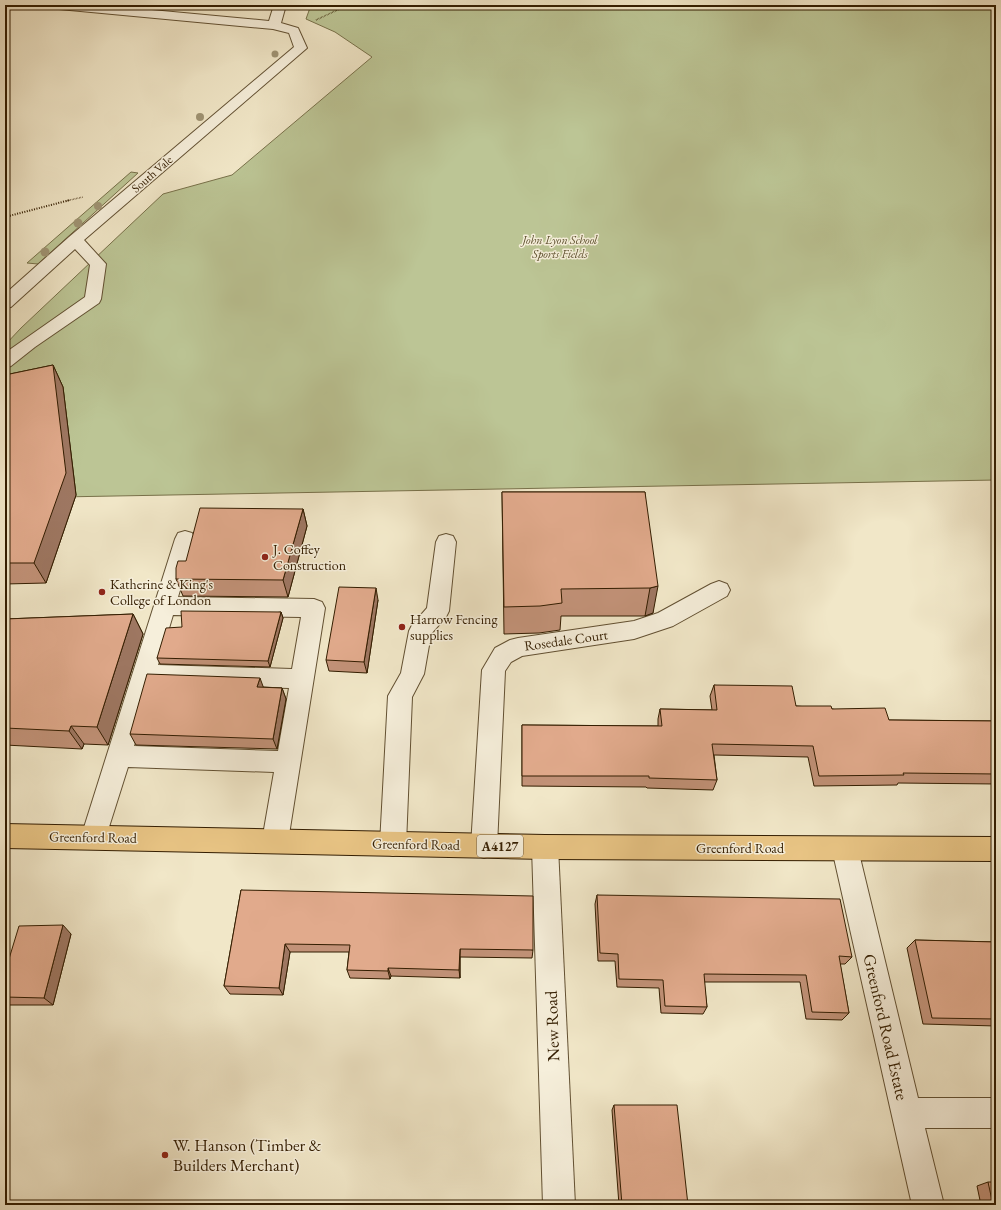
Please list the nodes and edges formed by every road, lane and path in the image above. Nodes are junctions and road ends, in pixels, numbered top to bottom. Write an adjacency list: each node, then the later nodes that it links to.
1 (59, 5): 4 (street)
2 (280, 5): 4 (street)
3 (348, 5): 5 (path)
4 (274, 25): 5 (street)
5 (294, 31): 6 (street, South Vale)
6 (119, 202): 7 (path); 8 (street, South Vale)
7 (5, 217)
8 (75, 240): 9 (street, South Vale); 10 (street)
9 (5, 303)
10 (5, 362)
11 (185, 539): 14 (street)
12 (446, 542): 22 (street)
13 (719, 590): 23 (street, Rosedale Court)
14 (165, 606): 15 (street); 16 (street)
15 (144, 674): 16 (street); 17 (street)
16 (302, 679): 18 (street)
17 (119, 756): 18 (street); 20 (street)
18 (288, 762): 21 (street)
19 (5, 836): 20 (main road, Greenford Road / A4127)
20 (94, 838): 21 (main road, Greenford Road / A4127)
21 (274, 842): 22 (main road, Greenford Road / A4127)
22 (393, 844): 23 (main road, Greenford Road / A4127)
23 (484, 846): 24 (main road, Greenford Road / A4127)
24 (545, 847): 25 (main road, Greenford Road / A4127); 29 (street, New Road)
25 (844, 849): 26 (main road, Greenford Road / A4127); 27 (street, Greenford Road Estate)
26 (996, 849)
27 (906, 1113): 28 (street); 30 (street, Greenford Road Estate)
28 (996, 1113)
29 (559, 1205)
30 (928, 1205)

